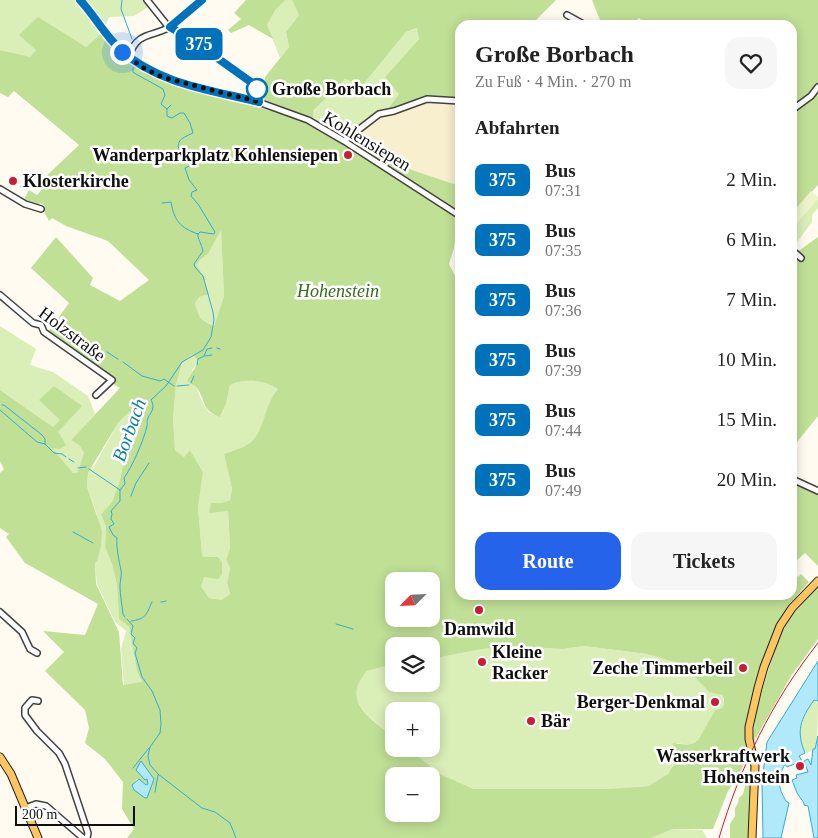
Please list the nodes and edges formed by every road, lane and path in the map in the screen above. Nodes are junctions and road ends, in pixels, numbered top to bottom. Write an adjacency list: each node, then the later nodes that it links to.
1 (80, 0): 7 (street, Kohlensiepen)
2 (147, 0): 6 (street)
3 (202, 0): 6 (street)
4 (567, 15): 5 (street)
5 (576, 20)
6 (170, 27): 7 (street); 9 (street)
7 (129, 56): 12 (street, Kohlensiepen)
8 (818, 87): 11 (street)
9 (260, 98)
10 (455, 100): 12 (street)
11 (797, 106)
12 (344, 140): 15 (street, Kohlensiepen)
13 (0, 189): 14 (street)
14 (41, 209)
15 (455, 213)
16 (797, 254): 17 (street)
17 (801, 258)
18 (0, 295): 19 (street, Holzstraße)
19 (96, 395)
20 (797, 481): 21 (street)
21 (818, 491)
22 (818, 581): 31 (main road)
23 (0, 612): 24 (street)
24 (37, 653)
25 (38, 701): 30 (street)
26 (0, 757): 27 (main road)
27 (25, 808): 28 (main road); 29 (street)
28 (38, 838)
29 (82, 838)
30 (88, 838)
31 (752, 838)

